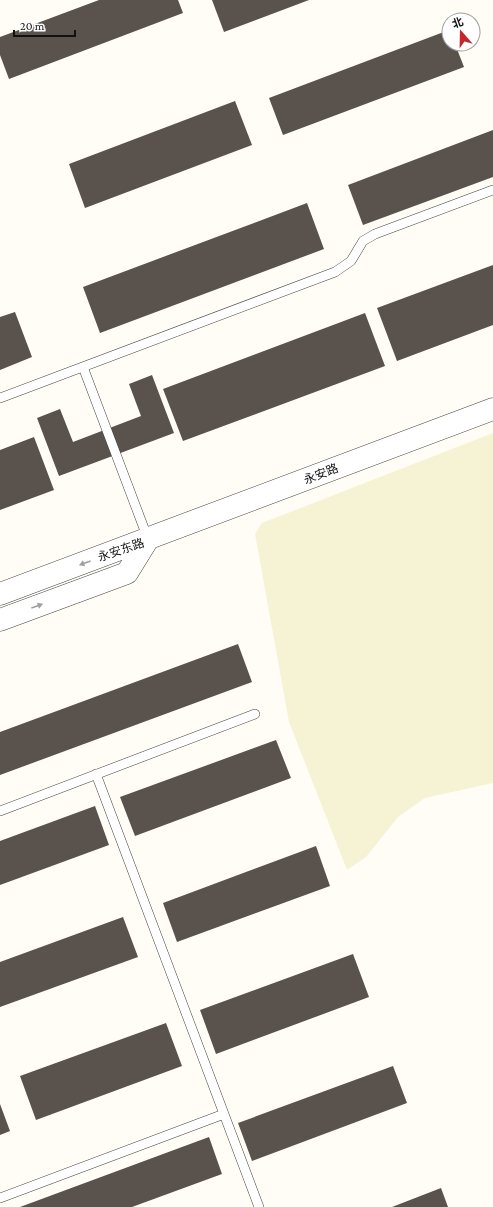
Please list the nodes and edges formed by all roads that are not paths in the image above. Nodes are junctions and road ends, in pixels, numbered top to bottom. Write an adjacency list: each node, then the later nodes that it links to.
1 (493, 190): 2 (lane)
2 (83, 366): 3 (lane); 5 (lane)
3 (0, 398)
4 (493, 409): 5 (street, 永安路)
5 (148, 539): 6 (street, 永安东路, one-way to 6); 7 (street, 永安东路, one-way to 5)
6 (0, 594)
7 (0, 620)
8 (255, 714): 9 (lane)
9 (96, 774): 10 (lane); 11 (lane)
10 (0, 811)
11 (224, 1114): 12 (lane); 13 (lane)
12 (0, 1198)
13 (259, 1207)

